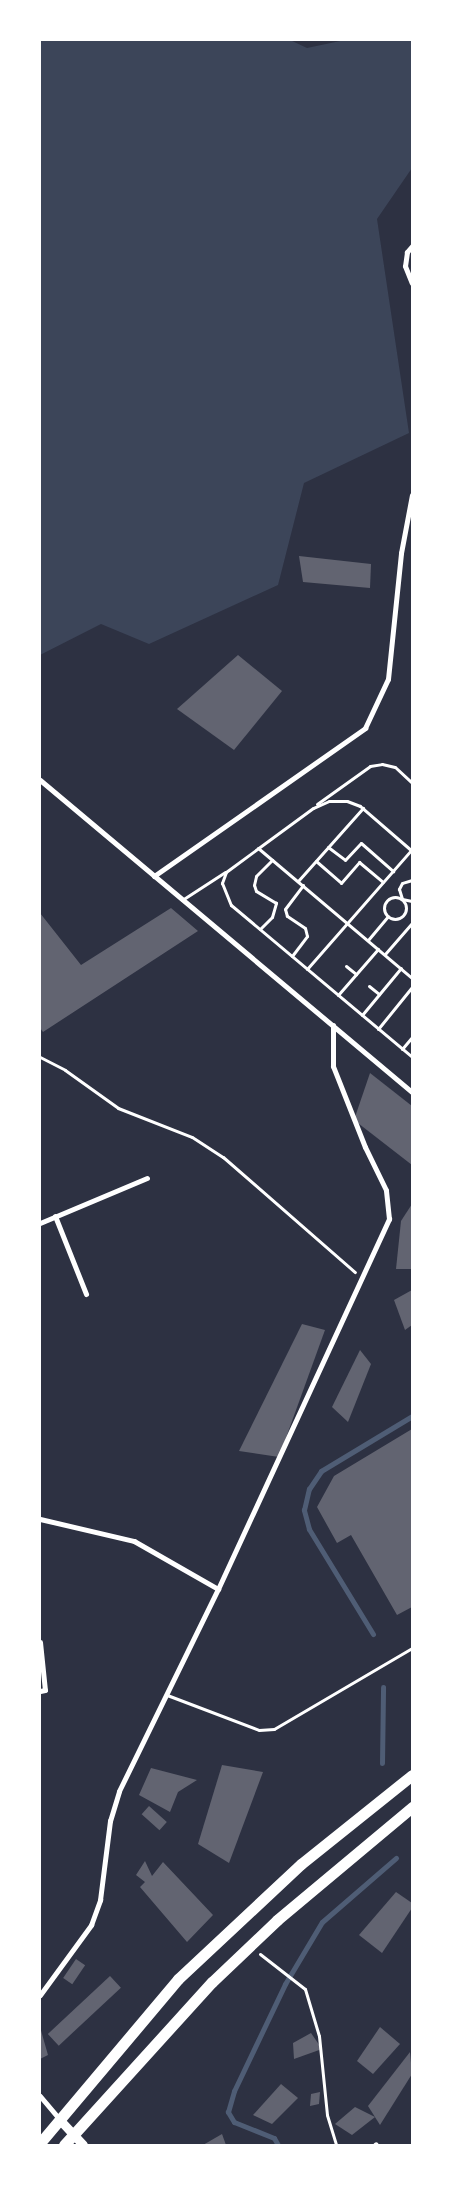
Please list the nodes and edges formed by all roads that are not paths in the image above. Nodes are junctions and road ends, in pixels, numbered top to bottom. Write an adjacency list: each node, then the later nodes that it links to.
1 (412, 246): 2 (street)
2 (412, 283)
3 (412, 495): 15 (street)
4 (40, 780): 15 (street)
5 (412, 783): 6 (lane)
6 (313, 808): 7 (lane); 9 (lane)
7 (363, 808): 8 (lane); 10 (lane)
8 (328, 847): 12 (lane); 13 (lane)
9 (258, 848): 11 (lane); 14 (lane)
10 (412, 851): 13 (lane)
11 (272, 860): 17 (lane); 26 (lane)
12 (316, 861): 17 (lane); 18 (lane)
13 (393, 871): 18 (lane)
14 (226, 872): 21 (lane); 26 (lane)
15 (154, 876): 21 (street)
16 (412, 880): 20 (lane)
17 (298, 881): 19 (lane)
18 (383, 882): 25 (lane)
19 (303, 885): 25 (lane); 30 (lane)
20 (402, 898): 22 (lane); 23 (lane); 23 (lane)
21 (181, 900): 41 (street)
22 (412, 901)
23 (388, 916): 27 (lane)
24 (412, 922): 29 (lane)
25 (347, 923): 27 (lane); 33 (lane)
26 (260, 929): 30 (lane)
27 (368, 940): 28 (lane)
28 (378, 949): 29 (lane); 34 (lane)
29 (385, 955): 32 (lane)
30 (292, 956): 33 (lane)
31 (346, 966): 34 (lane)
32 (400, 968): 35 (lane); 38 (lane)
33 (307, 969): 39 (lane)
34 (356, 974): 39 (lane)
35 (412, 978)
36 (369, 986): 38 (lane)
37 (412, 987): 42 (lane)
38 (379, 994): 40 (lane)
39 (338, 995): 40 (lane)
40 (362, 1015): 42 (lane)
41 (333, 1025): 46 (street); 52 (street)
42 (378, 1029): 44 (lane)
43 (412, 1037): 44 (lane)
44 (402, 1049): 45 (lane)
45 (412, 1058)
46 (412, 1092)
47 (147, 1178): 48 (street)
48 (55, 1216): 49 (street); 50 (street)
49 (40, 1222)
50 (86, 1294)
51 (40, 1519): 52 (street)
52 (218, 1589): 56 (street)
53 (40, 1642): 55 (street)
54 (412, 1648): 56 (lane)
55 (40, 1691)
56 (166, 1695): 59 (street)
57 (412, 1775): 61 (highway)
58 (412, 1807): 62 (highway)
59 (40, 1995)
60 (40, 2096): 61 (street)
61 (59, 2119): 62 (street); 63 (highway)
62 (73, 2134): 64 (highway); 65 (street)
63 (40, 2143)
64 (64, 2145)
65 (83, 2145)

